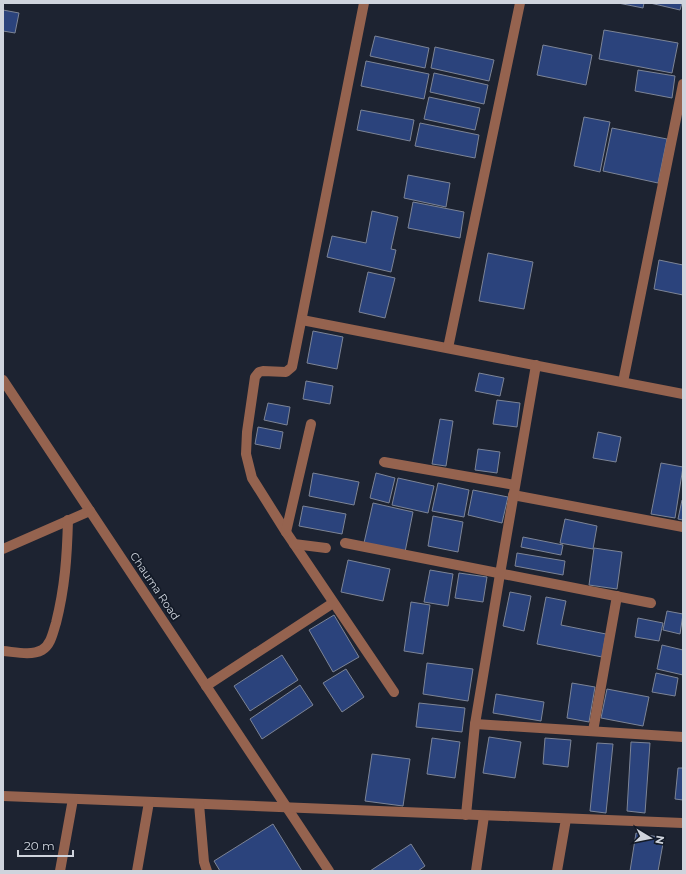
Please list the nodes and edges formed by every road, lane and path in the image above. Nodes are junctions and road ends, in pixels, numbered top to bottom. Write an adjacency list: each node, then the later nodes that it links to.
1 (364, 3): 4 (street)
2 (520, 3): 5 (street)
3 (683, 84): 8 (street)
4 (302, 320): 5 (street); 16 (street)
5 (448, 348): 6 (street)
6 (536, 365): 8 (street); 12 (street)
7 (3, 380): 13 (street, Chauma Road)
8 (623, 382): 9 (street)
9 (683, 394)
10 (311, 424): 16 (street)
11 (384, 462): 12 (street)
12 (514, 490): 15 (street); 21 (street)
13 (90, 511): 14 (street); 26 (street, Chauma Road)
14 (68, 520): 20 (street); 25 (street)
15 (683, 527)
16 (286, 532): 18 (street)
17 (345, 543): 21 (street)
18 (294, 544): 19 (street); 23 (street)
19 (326, 548)
20 (3, 549)
21 (500, 574): 22 (street); 28 (street)
22 (617, 596): 24 (street); 29 (street)
23 (334, 603): 26 (street); 27 (street)
24 (651, 603)
25 (3, 652)
26 (206, 686): 35 (street, Chauma Road)
27 (394, 692)
28 (475, 724): 29 (street); 36 (street)
29 (593, 731): 30 (street)
30 (683, 736)
31 (3, 796): 32 (street)
32 (73, 799): 33 (street); 40 (street)
33 (149, 802): 34 (street); 41 (street)
34 (199, 804): 35 (street); 42 (street)
35 (286, 806): 36 (street); 43 (street, Chauma Road)
36 (466, 815): 37 (street)
37 (484, 816): 38 (street); 44 (street)
38 (566, 819): 39 (street); 45 (street)
39 (683, 824)
40 (60, 871)
41 (138, 871)
42 (208, 871)
43 (329, 871)
44 (476, 871)
45 (557, 871)

